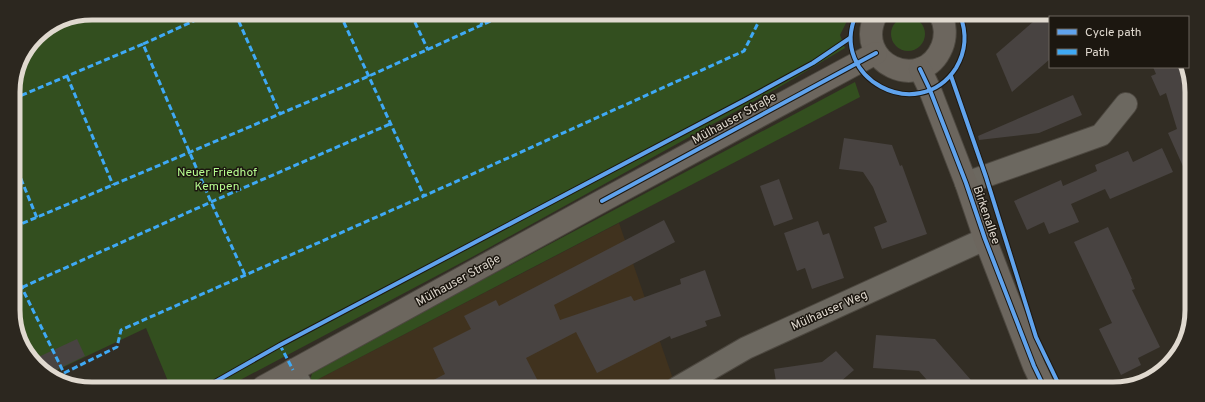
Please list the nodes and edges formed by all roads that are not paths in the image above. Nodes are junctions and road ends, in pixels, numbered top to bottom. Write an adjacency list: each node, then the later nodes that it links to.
1 (873, 20): 3 (street)
2 (944, 20): 4 (street)
3 (876, 53): 4 (street); 8 (street, Mülhauser Straße)
4 (920, 69): 6 (street, Birkenallee)
5 (1126, 104): 6 (street, Birkenallee)
6 (966, 183): 7 (street, Birkenallee)
7 (985, 240): 10 (street, Mülhauser Weg); 11 (street, Birkenallee)
8 (298, 378): 9 (street, Mülhauser Straße)
9 (282, 382)
10 (687, 382)
11 (1042, 382)

